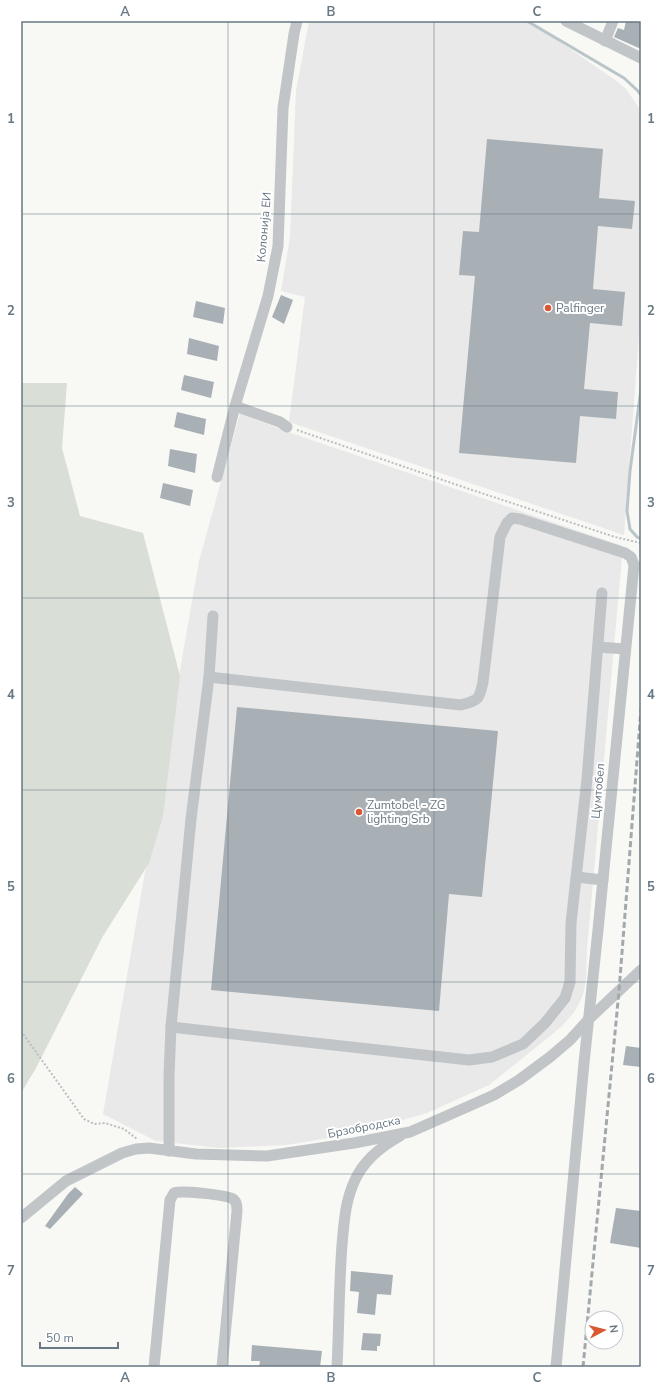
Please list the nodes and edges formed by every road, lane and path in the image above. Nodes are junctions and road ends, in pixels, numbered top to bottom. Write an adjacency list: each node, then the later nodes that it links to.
1 (298, 21): 6 (street, Колонија ЕИ)
2 (566, 21): 4 (street)
3 (613, 21): 4 (street)
4 (605, 41): 5 (street)
5 (641, 58)
6 (235, 406): 7 (street); 8 (street, Колонија ЕИ)
7 (286, 427): 9 (path)
8 (217, 477)
9 (641, 543)
10 (602, 593): 12 (street)
11 (213, 616): 14 (street)
12 (598, 647): 13 (street); 15 (street)
13 (625, 649): 14 (street, Цумтобел); 16 (street, Цумтобел)
14 (209, 677): 19 (street)
15 (576, 878): 16 (street); 19 (street)
16 (603, 880): 18 (street, Цумтобел)
17 (641, 970): 18 (street, Брзобродска)
18 (588, 1019): 21 (street, Брзобродска); 28 (street, Цумтобел)
19 (171, 1027): 23 (street)
20 (21, 1031): 22 (path)
21 (410, 1132): 23 (street, Брзобродска); 27 (street)
22 (149, 1148): 23 (street, Брзобродска); 24 (street, Брзобродска)
23 (169, 1150)
24 (21, 1218)
25 (154, 1367): 26 (street)
26 (222, 1367)
27 (337, 1367)
28 (556, 1367)

